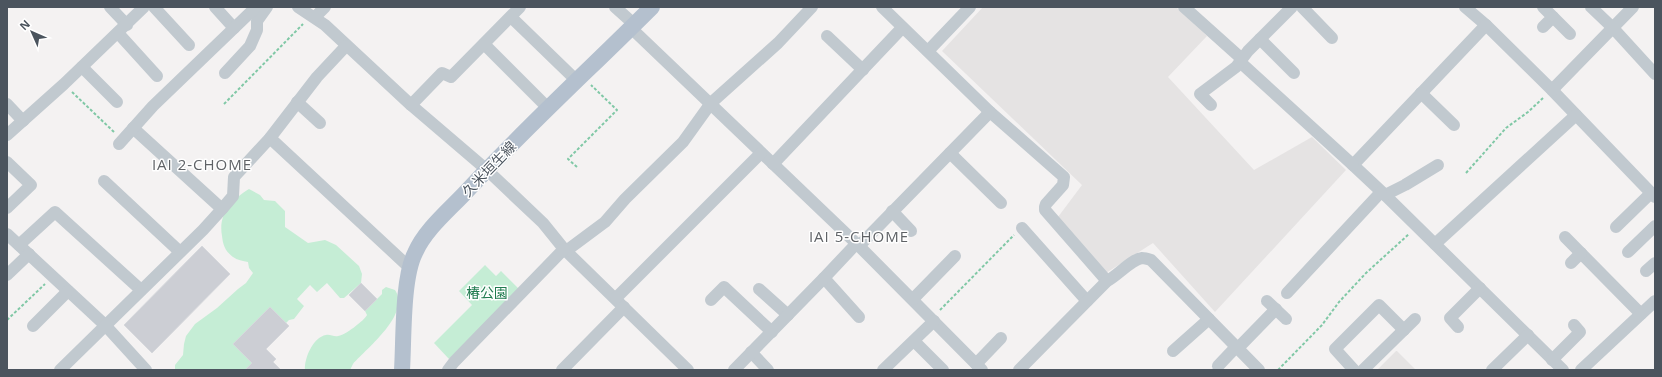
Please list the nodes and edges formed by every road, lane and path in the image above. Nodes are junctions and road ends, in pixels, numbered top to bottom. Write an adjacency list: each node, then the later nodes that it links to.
1 (110, 7): 25 (street)
2 (144, 7): 25 (street)
3 (154, 7): 38 (street)
4 (215, 7): 29 (street)
5 (256, 7): 29 (street)
6 (267, 7): 44 (street)
7 (298, 7): 22 (street)
8 (325, 7): 22 (street)
9 (520, 7): 23 (street)
10 (615, 7): 27 (street)
11 (652, 7): 27 (main road, 久米垣生線)
12 (812, 7): 54 (street)
13 (970, 7): 40 (street)
14 (1184, 7): 41 (street)
15 (1292, 7): 36 (street)
16 (1302, 7): 35 (street)
17 (1465, 7): 26 (street)
18 (1543, 7): 24 (street)
19 (1590, 7): 31 (street)
20 (1633, 7): 31 (street)
21 (884, 8): 30 (street)
22 (313, 16): 39 (street); 56 (path)
23 (511, 17): 37 (street); 48 (street)
24 (1553, 17): 28 (street); 33 (street)
25 (127, 25): 32 (street)
26 (1486, 25): 50 (street); 51 (street)
27 (633, 26): 48 (main road, 久米垣生線); 54 (street)
28 (1543, 27)
29 (234, 28): 65 (street)
30 (902, 28): 40 (street); 43 (street)
31 (1613, 28): 46 (street); 50 (street)
32 (118, 33): 42 (street); 47 (street)
33 (1570, 34)
34 (827, 36): 43 (street)
35 (1332, 38)
36 (1260, 39): 41 (street); 45 (street)
37 (484, 44): 57 (street); 59 (street)
38 (189, 45)
39 (346, 46): 53 (street); 57 (street)
40 (928, 51): 60 (street)
41 (1241, 61): 58 (street); 73 (street)
42 (82, 67): 49 (street); 52 (street)
43 (863, 70): 72 (street)
44 (225, 72)
45 (1294, 73)
46 (1655, 74)
47 (157, 76)
48 (580, 79): 59 (main road, 久米垣生線); 75 (path)
49 (64, 84): 62 (street); 68 (path)
50 (1552, 90): 61 (street); 77 (path)
51 (1422, 93): 64 (street); 73 (street)
52 (117, 102)
53 (298, 102): 63 (street); 67 (street)
54 (711, 103): 70 (street); 95 (street)
55 (7, 104): 62 (street)
56 (224, 104)
57 (411, 105): 76 (street)
58 (1211, 105)
59 (549, 109): 76 (main road, 久米垣生線)
60 (990, 112): 69 (street); 108 (street)
61 (1576, 115): 80 (street); 92 (street)
62 (23, 121): 66 (street)
63 (320, 123)
64 (1454, 125)
65 (133, 128): 68 (street); 83 (street)
66 (7, 135)
67 (270, 138): 83 (street); 103 (street)
68 (121, 142)
69 (950, 152): 81 (street); 84 (street)
70 (761, 153): 72 (street); 114 (street)
71 (7, 162): 82 (street)
72 (773, 164): 94 (street)
73 (1353, 165): 79 (street)
74 (1429, 166): 79 (street)
75 (577, 167)
76 (487, 170): 95 (street); 103 (main road, 久米垣生線)
77 (1466, 174)
78 (104, 181): 96 (street)
79 (1383, 193): 85 (street); 113 (street)
80 (1653, 195): 87 (street)
81 (1001, 203)
82 (7, 208)
83 (222, 209): 96 (street)
84 (892, 211): 89 (street); 94 (street)
85 (1417, 226): 92 (street); 155 (path)
86 (1655, 226): 97 (street)
87 (1616, 227)
88 (1022, 228): 118 (street); 127 (path)
89 (911, 231)
90 (7, 234): 93 (street)
91 (1565, 237): 98 (street)
92 (1435, 244): 109 (street)
93 (20, 245): 99 (street); 111 (street)
94 (857, 245): 107 (street); 115 (street)
95 (565, 250): 114 (street); 147 (street)
96 (180, 252): 111 (street)
97 (1628, 252)
98 (1581, 253): 102 (street); 120 (street)
99 (29, 254): 105 (street); 106 (street)
100 (955, 256): 115 (street)
101 (1655, 262): 104 (street)
102 (1571, 263)
103 (410, 268): 146 (main road, 久米垣生線)
104 (1646, 272)
105 (7, 275)
106 (53, 276): 112 (street); 126 (path)
107 (824, 278): 121 (street); 122 (street)
108 (1107, 281): 118 (street); 123 (street)
109 (1480, 288): 131 (street); 134 (street)
110 (759, 289): 121 (street)
111 (141, 290): 128 (street)
112 (68, 291): 128 (street); 130 (street)
113 (1287, 294)
114 (616, 298): 119 (street)
115 (913, 299): 127 (street)
116 (711, 300): 133 (street)
117 (1655, 300): 120 (street)
118 (1087, 301): 154 (street)
119 (624, 307): 148 (street); 149 (street)
120 (1641, 314): 160 (street)
121 (788, 315): 133 (street)
122 (859, 317)
123 (1209, 319): 137 (street); 138 (street)
124 (1286, 319): 137 (street)
125 (1415, 319): 132 (street)
126 (7, 320)
127 (933, 320): 136 (street); 142 (street)
128 (105, 325): 144 (street); 145 (street)
129 (1574, 325): 140 (street)
130 (33, 326)
131 (1458, 326)
132 (1404, 330): 156 (street); 157 (street)
133 (772, 332): 139 (street)
134 (1528, 335): 140 (street); 158 (street)
135 (1001, 338): 142 (street)
136 (914, 341): 152 (street); 153 (street)
137 (1237, 348): 141 (street); 143 (street)
138 (1173, 351)
139 (751, 352): 150 (street); 151 (street)
140 (1552, 360): 159 (street)
141 (1218, 366)
142 (979, 367)
143 (1254, 368)
144 (60, 370)
145 (146, 370)
146 (402, 370)
147 (448, 370)
148 (562, 370)
149 (688, 370)
150 (734, 370)
151 (768, 370)
152 (883, 370)
153 (943, 370)
154 (1019, 370)
155 (1278, 370)
156 (1354, 370)
157 (1363, 370)
158 (1492, 370)
159 (1563, 370)
160 (1581, 370)

